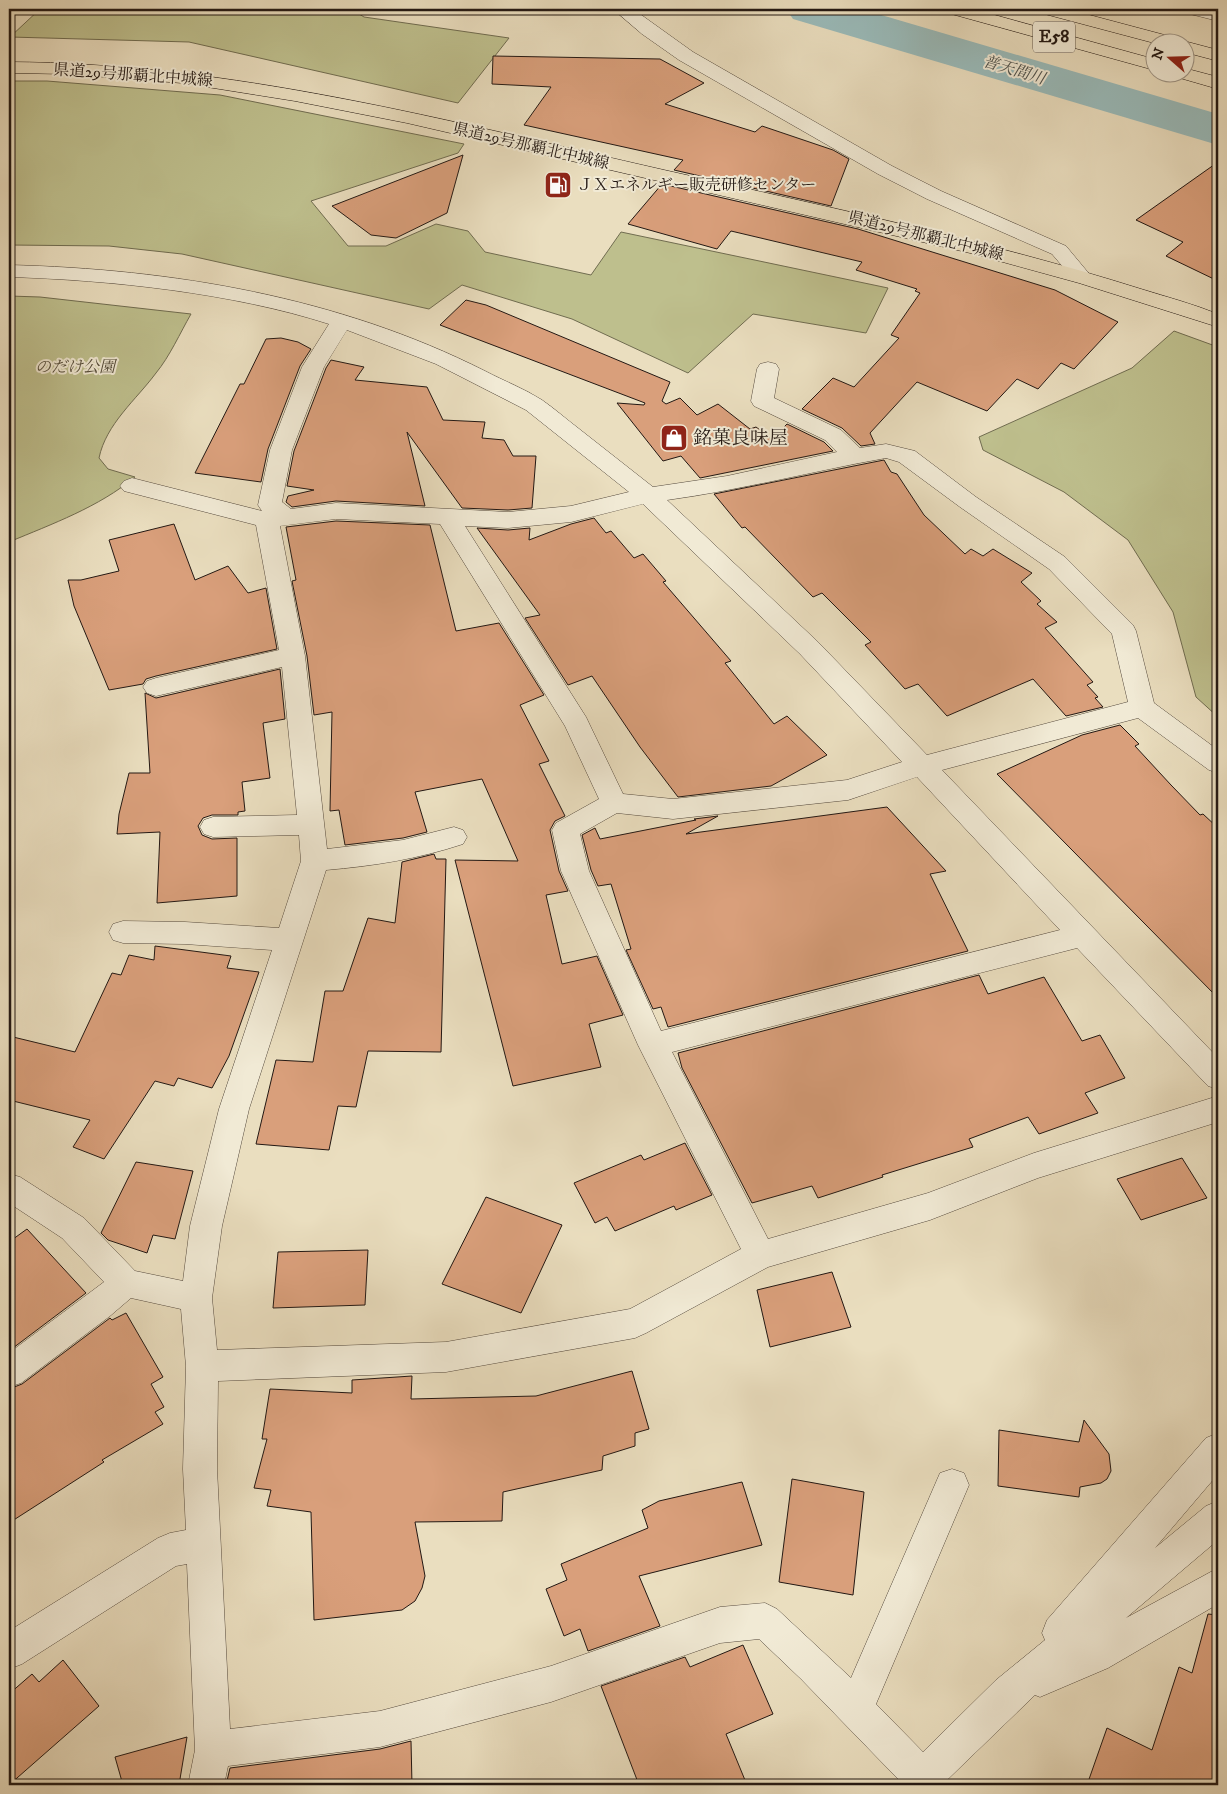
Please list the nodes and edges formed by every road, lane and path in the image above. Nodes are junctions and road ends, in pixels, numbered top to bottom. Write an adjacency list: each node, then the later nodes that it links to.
1 (622, 9): 14 (street)
2 (954, 9): 9 (main road, E58)
3 (1048, 9): 6 (main road, E58)
4 (1192, 9): 5 (street)
5 (1218, 16)
6 (1144, 35)
7 (1194, 49): 8 (main road)
8 (1218, 56)
9 (1144, 62)
10 (9, 67): 14 (main road, 県道29号那覇北中城線)
11 (1194, 76): 12 (main road)
12 (1218, 83)
13 (9, 271): 15 (street)
14 (1081, 276): 16 (main road, 県道29号那覇北中城線)
15 (342, 321): 20 (street); 22 (street)
16 (1218, 321)
17 (768, 369): 18 (street)
18 (855, 458): 20 (street); 25 (street)
19 (132, 486): 22 (street)
20 (648, 495): 21 (street); 27 (street)
21 (447, 516): 22 (street); 28 (street)
22 (277, 519): 23 (street)
23 (293, 656): 24 (street); 29 (street)
24 (156, 687)
25 (1142, 708): 26 (street); 27 (street)
26 (1218, 763)
27 (921, 766): 28 (street); 34 (street)
28 (614, 803): 36 (street)
29 (310, 825): 30 (street); 32 (street)
30 (213, 828)
31 (454, 837): 32 (street)
32 (314, 861): 35 (street)
33 (123, 932): 35 (street)
34 (1084, 935): 36 (street); 37 (street)
35 (288, 940): 42 (street)
36 (653, 1045): 40 (street)
37 (1218, 1077)
38 (1218, 1109): 40 (street)
39 (9, 1187): 41 (street)
40 (760, 1255): 43 (street)
41 (126, 1283): 42 (street); 44 (street)
42 (196, 1298): 43 (street)
43 (202, 1366): 48 (street)
44 (9, 1372)
45 (1218, 1449): 51 (street)
46 (952, 1485): 52 (street)
47 (1218, 1518): 51 (street)
48 (203, 1544): 50 (street); 53 (street)
49 (1218, 1585): 51 (street)
50 (9, 1651)
51 (1009, 1693): 54 (street)
52 (855, 1710): 53 (street); 54 (street)
53 (213, 1750): 55 (street)
54 (922, 1783)
55 (206, 1785)

